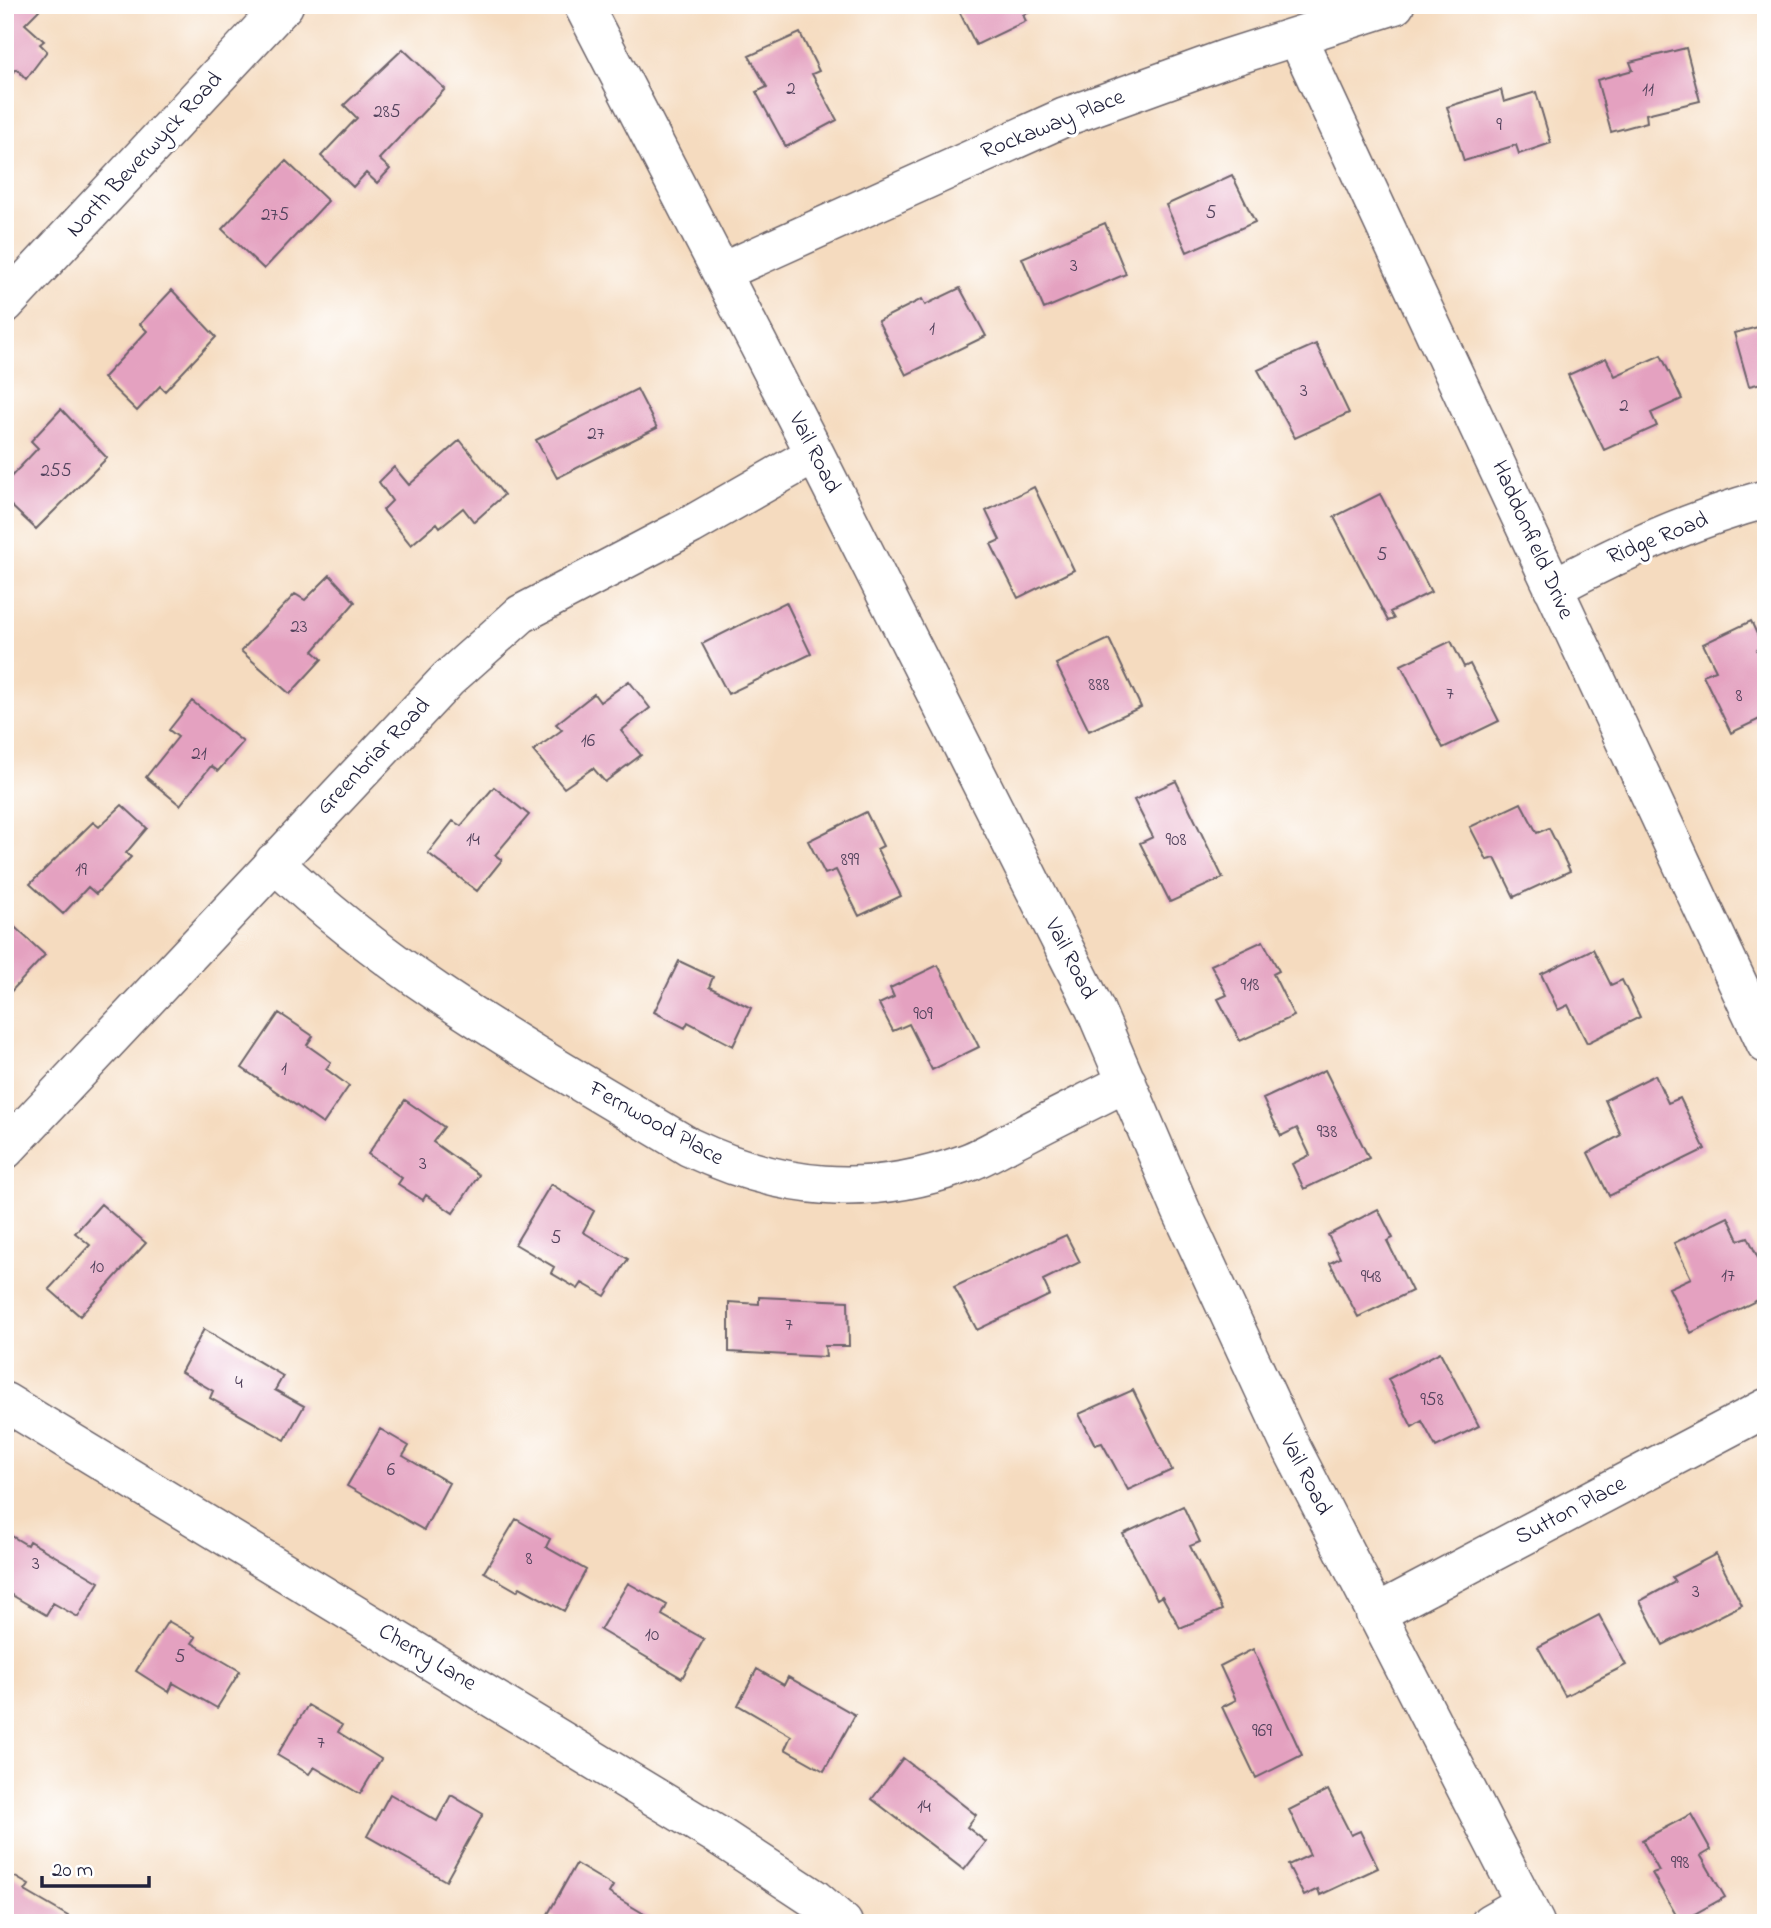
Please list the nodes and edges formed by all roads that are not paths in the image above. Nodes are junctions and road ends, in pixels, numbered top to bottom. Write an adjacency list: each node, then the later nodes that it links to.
1 (284, 5): 6 (street, North Beverwyck Road)
2 (583, 5): 5 (street, Vail Road)
3 (1395, 5): 4 (street, Rockaway Place)
4 (1297, 37): 5 (street, Rockaway Place); 9 (street, Haddonfield Drive)
5 (722, 272): 7 (street, Vail Road)
6 (5, 304)
7 (815, 454): 10 (street, Greenbriar Road); 12 (street, Vail Road)
8 (1766, 499): 9 (street, Ridge Road)
9 (1553, 588): 11 (street, Haddonfield Drive)
10 (274, 862): 12 (street, Fernwood Place); 13 (street, Greenbriar Road)
11 (1766, 1044)
12 (1126, 1082): 16 (street, Vail Road)
13 (5, 1150)
14 (5, 1402): 18 (street, Cherry Lane)
15 (1766, 1408): 16 (street, Sutton Place)
16 (1375, 1614): 17 (street, Vail Road)
17 (1530, 1913): 19 (street)
18 (843, 1923)
19 (1490, 1923)

